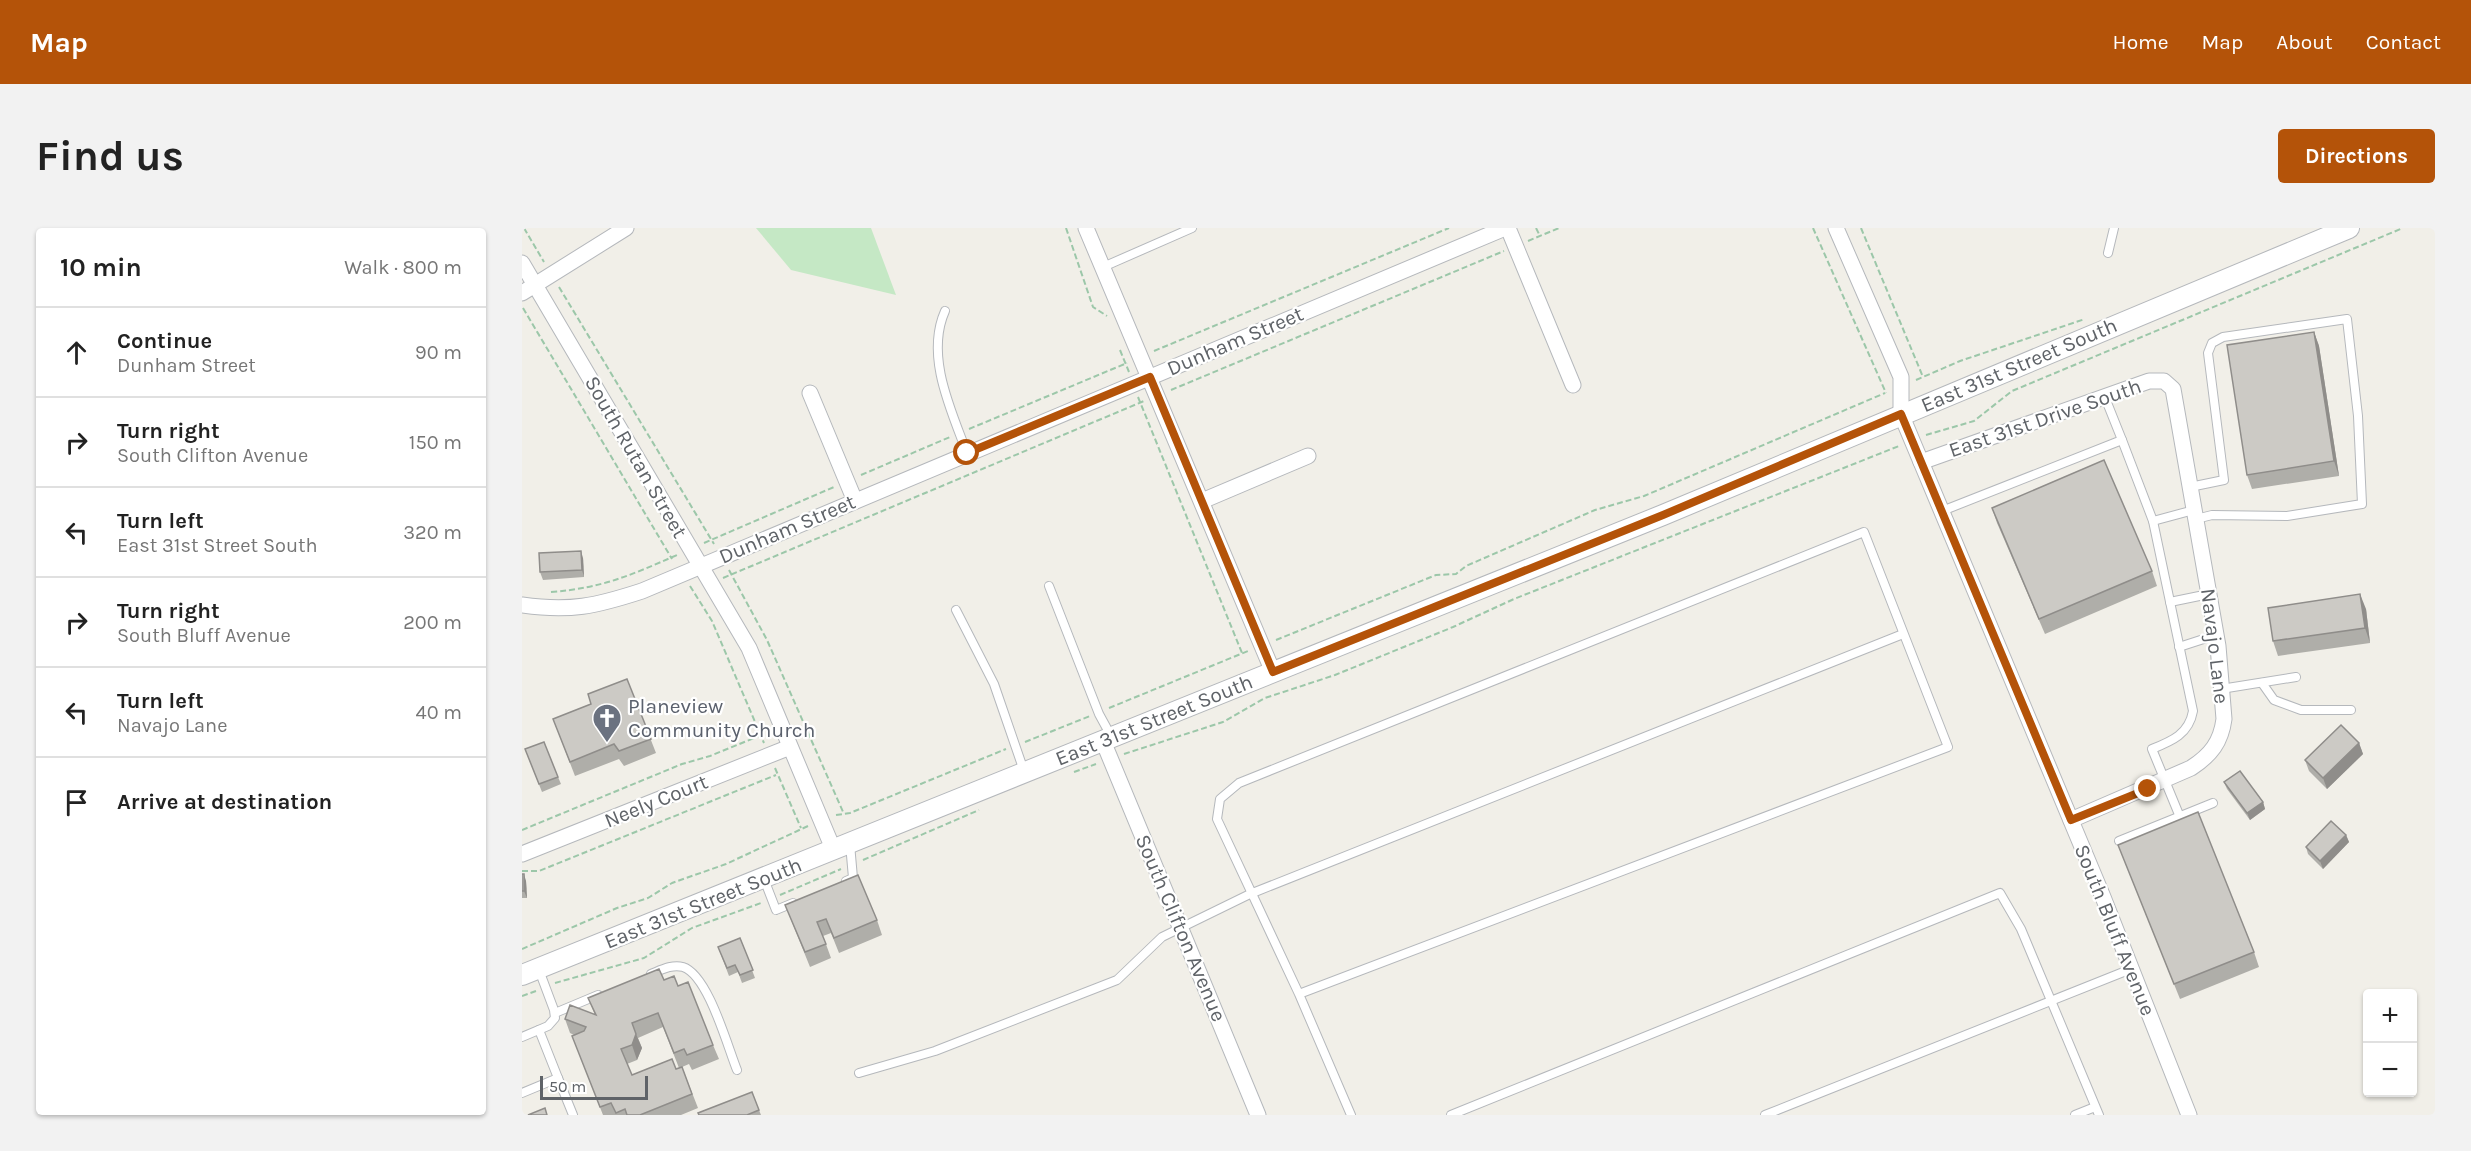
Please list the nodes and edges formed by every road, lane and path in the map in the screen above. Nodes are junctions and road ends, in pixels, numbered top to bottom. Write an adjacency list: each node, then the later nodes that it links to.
1 (524, 228): 21 (path)
2 (626, 228): 21 (street)
3 (1066, 228): 25 (path)
4 (1086, 228): 20 (street)
5 (1192, 228): 20 (lane)
6 (1449, 228): 27 (path)
7 (1507, 228): 17 (street); 29 (street, Dunham Street)
8 (1536, 228): 16 (path)
9 (1559, 228): 16 (path)
10 (1813, 228): 36 (path)
11 (1836, 228): 34 (street)
12 (1861, 228): 30 (path)
13 (2114, 228): 18 (lane)
14 (2349, 228): 40 (street, East 31st Street South)
15 (2403, 228): 43 (path)
16 (1540, 236): 17 (path)
17 (1516, 246): 32 (street); 38 (path)
18 (2108, 253)
19 (522, 263): 22 (street, South Rutan Street)
20 (1103, 267): 27 (street)
21 (551, 275): 22 (street); 54 (path)
22 (529, 289): 55 (street, South Rutan Street)
23 (945, 311): 41 (lane)
24 (2089, 317): 30 (path)
25 (1110, 326)
26 (1118, 345): 28 (path)
27 (1141, 357): 28 (path); 29 (street)
28 (1125, 363): 31 (path); 41 (path)
29 (1150, 377): 31 (street, Dunham Street); 38 (street)
30 (1923, 377): 34 (path)
31 (1133, 384): 39 (path); 44 (street, Dunham Street)
32 (1573, 385)
33 (2169, 385): 37 (street, East 31st Drive South); 48 (street, Navajo Lane)
34 (1901, 386): 36 (path); 40 (street)
35 (810, 393): 47 (street)
36 (1886, 393): 69 (path)
37 (2104, 395): 42 (lane); 46 (street, East 31st Drive South)
38 (1158, 396): 39 (path); 50 (street)
39 (1141, 403): 58 (path); 71 (path)
40 (1901, 414): 43 (street, South Bluff Avenue); 72 (street, East 31st Street South)
41 (960, 433): 44 (lane); 47 (path)
42 (2122, 440): 51 (lane); 53 (lane)
43 (1912, 441): 46 (street, South Bluff Avenue); 79 (path)
44 (967, 453): 49 (street, Dunham Street)
45 (1308, 456): 50 (street)
46 (1921, 462): 51 (street, South Bluff Avenue)
47 (847, 481): 49 (street); 54 (path)
48 (2190, 487): 52 (street, Navajo Lane); 52 (lane)
49 (855, 501): 56 (street, Dunham Street)
50 (1202, 501): 69 (street)
51 (1942, 511): 91 (street, South Bluff Avenue)
52 (2195, 514): 53 (lane); 63 (street, Navajo Lane)
53 (2153, 521): 64 (lane)
54 (711, 540): 55 (path); 56 (path)
55 (691, 549): 57 (street, South Rutan Street); 62 (path)
56 (721, 557): 57 (street, Dunham Street); 58 (path)
57 (700, 566): 59 (street, South Rutan Street); 65 (street, Dunham Street)
58 (732, 574): 59 (path); 88 (path)
59 (711, 583): 61 (path); 81 (street, South Rutan Street)
60 (1048, 586): 77 (lane)
61 (693, 591)
62 (541, 592)
63 (2209, 594): 64 (lane); 68 (street, Navajo Lane)
64 (2170, 602): 70 (lane)
65 (522, 605)
66 (956, 610): 80 (lane)
67 (1903, 634): 100 (lane); 100 (lane); 109 (lane)
68 (2216, 635): 70 (lane); 75 (street, Navajo Lane)
69 (1262, 645): 71 (path); 72 (street)
70 (2179, 647): 85 (lane)
71 (1242, 653): 77 (path)
72 (1273, 672): 79 (street, East 31st Street South)
73 (2296, 677): 74 (lane)
74 (2262, 683): 75 (lane); 76 (lane)
75 (2221, 689): 85 (street, Navajo Lane)
76 (2351, 710)
77 (1099, 713): 79 (lane); 80 (path)
78 (760, 736): 92 (path)
79 (1108, 745): 82 (street, East 31st Street South); 84 (path); 103 (street, South Clifton Avenue)
80 (1014, 746): 82 (lane); 88 (path)
81 (790, 747): 90 (street, South Rutan Street); 95 (street, Neely Court)
82 (1024, 773): 94 (street, East 31st Street South)
83 (777, 774): 97 (path)
84 (1066, 775)
85 (2166, 781): 89 (lane); 91 (street, Navajo Lane)
86 (2213, 803): 89 (lane)
87 (989, 806): 96 (path)
88 (844, 814): 90 (path)
89 (2180, 817): 93 (lane)
90 (821, 820): 94 (street, South Rutan Street); 104 (path)
91 (2071, 820): 105 (street, South Bluff Avenue)
92 (522, 830)
93 (2119, 841)
94 (842, 848): 96 (lane); 98 (street, East 31st Street South)
95 (522, 854)
96 (852, 865): 99 (lane); 101 (path)
97 (522, 871)
98 (764, 879): 101 (lane); 106 (street, East 31st Street South)
99 (834, 886)
100 (1250, 894): 103 (lane); 109 (lane)
101 (771, 898): 102 (lane); 106 (path)
102 (805, 898)
103 (1181, 928): 116 (lane); 121 (street, South Clifton Avenue)
104 (522, 949)
105 (2131, 969): 111 (lane); 126 (street, South Bluff Avenue)
106 (535, 977): 110 (path); 112 (lane)
107 (641, 978): 115 (lane)
108 (609, 991): 112 (lane)
109 (1299, 994): 122 (lane)
110 (522, 996)
111 (2049, 1001): 119 (lane); 123 (lane); 124 (lane)
112 (555, 1012): 113 (lane)
113 (539, 1030): 114 (lane); 117 (lane)
114 (522, 1037)
115 (736, 1070)
116 (859, 1073)
117 (558, 1078): 118 (lane); 120 (lane)
118 (522, 1093)
119 (2097, 1111): 125 (lane)
120 (573, 1115)
121 (1258, 1115)
122 (1351, 1115)
123 (1451, 1115)
124 (1765, 1115)
125 (2075, 1115)
126 (2189, 1115)

